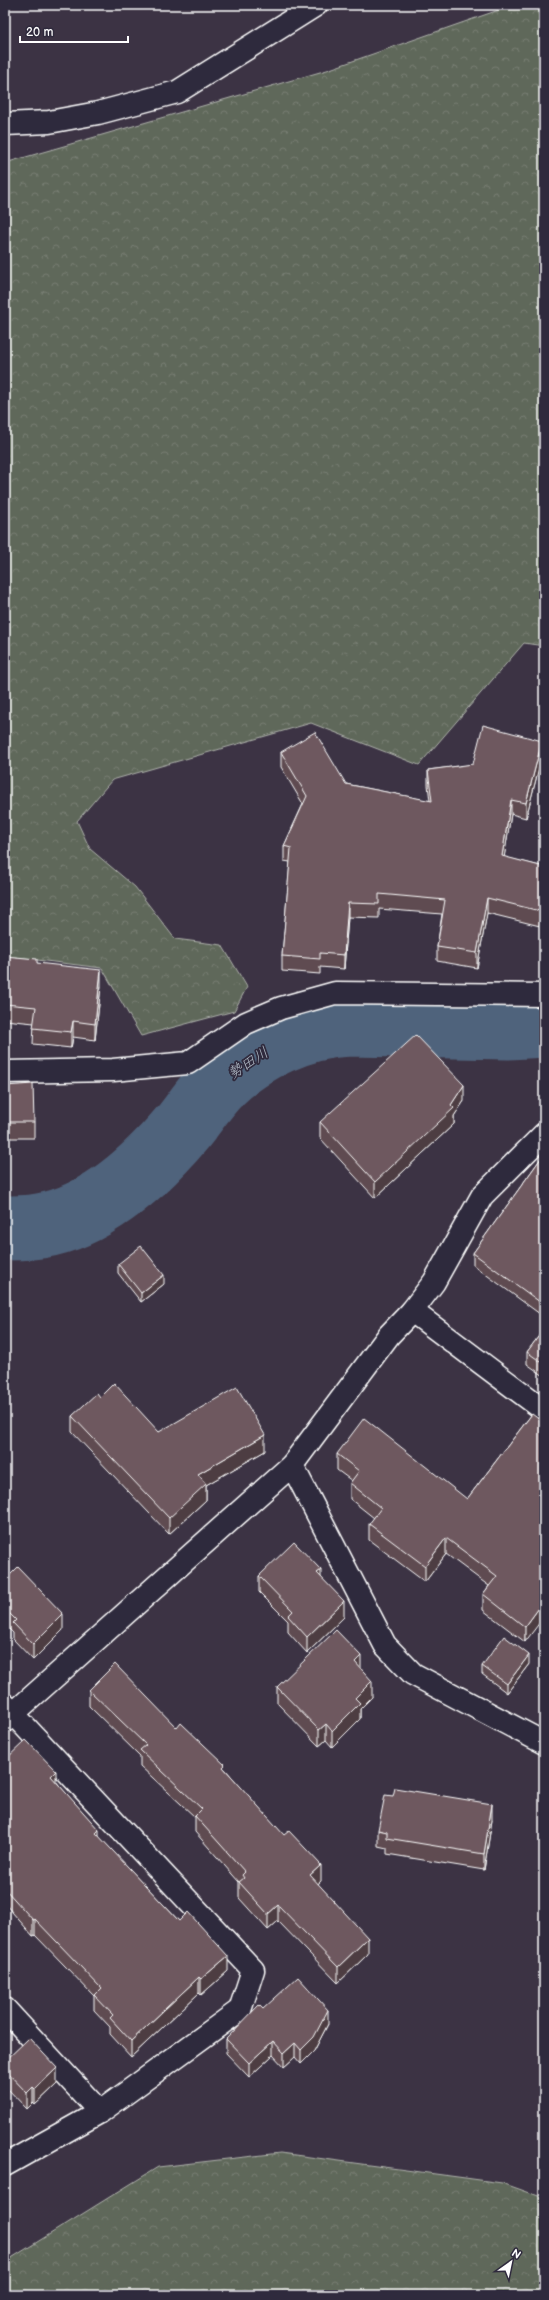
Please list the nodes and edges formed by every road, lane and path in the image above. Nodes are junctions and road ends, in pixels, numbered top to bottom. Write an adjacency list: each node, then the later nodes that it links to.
1 (316, 5): 2 (street)
2 (5, 124)
3 (544, 995): 4 (street)
4 (5, 1072)
5 (544, 1134): 6 (street)
6 (412, 1311): 7 (street); 8 (street)
7 (544, 1410)
8 (292, 1465): 9 (street); 10 (street)
9 (8, 1713): 12 (street)
10 (544, 1743)
11 (5, 2010): 12 (street)
12 (100, 2112): 13 (street)
13 (5, 2165)

